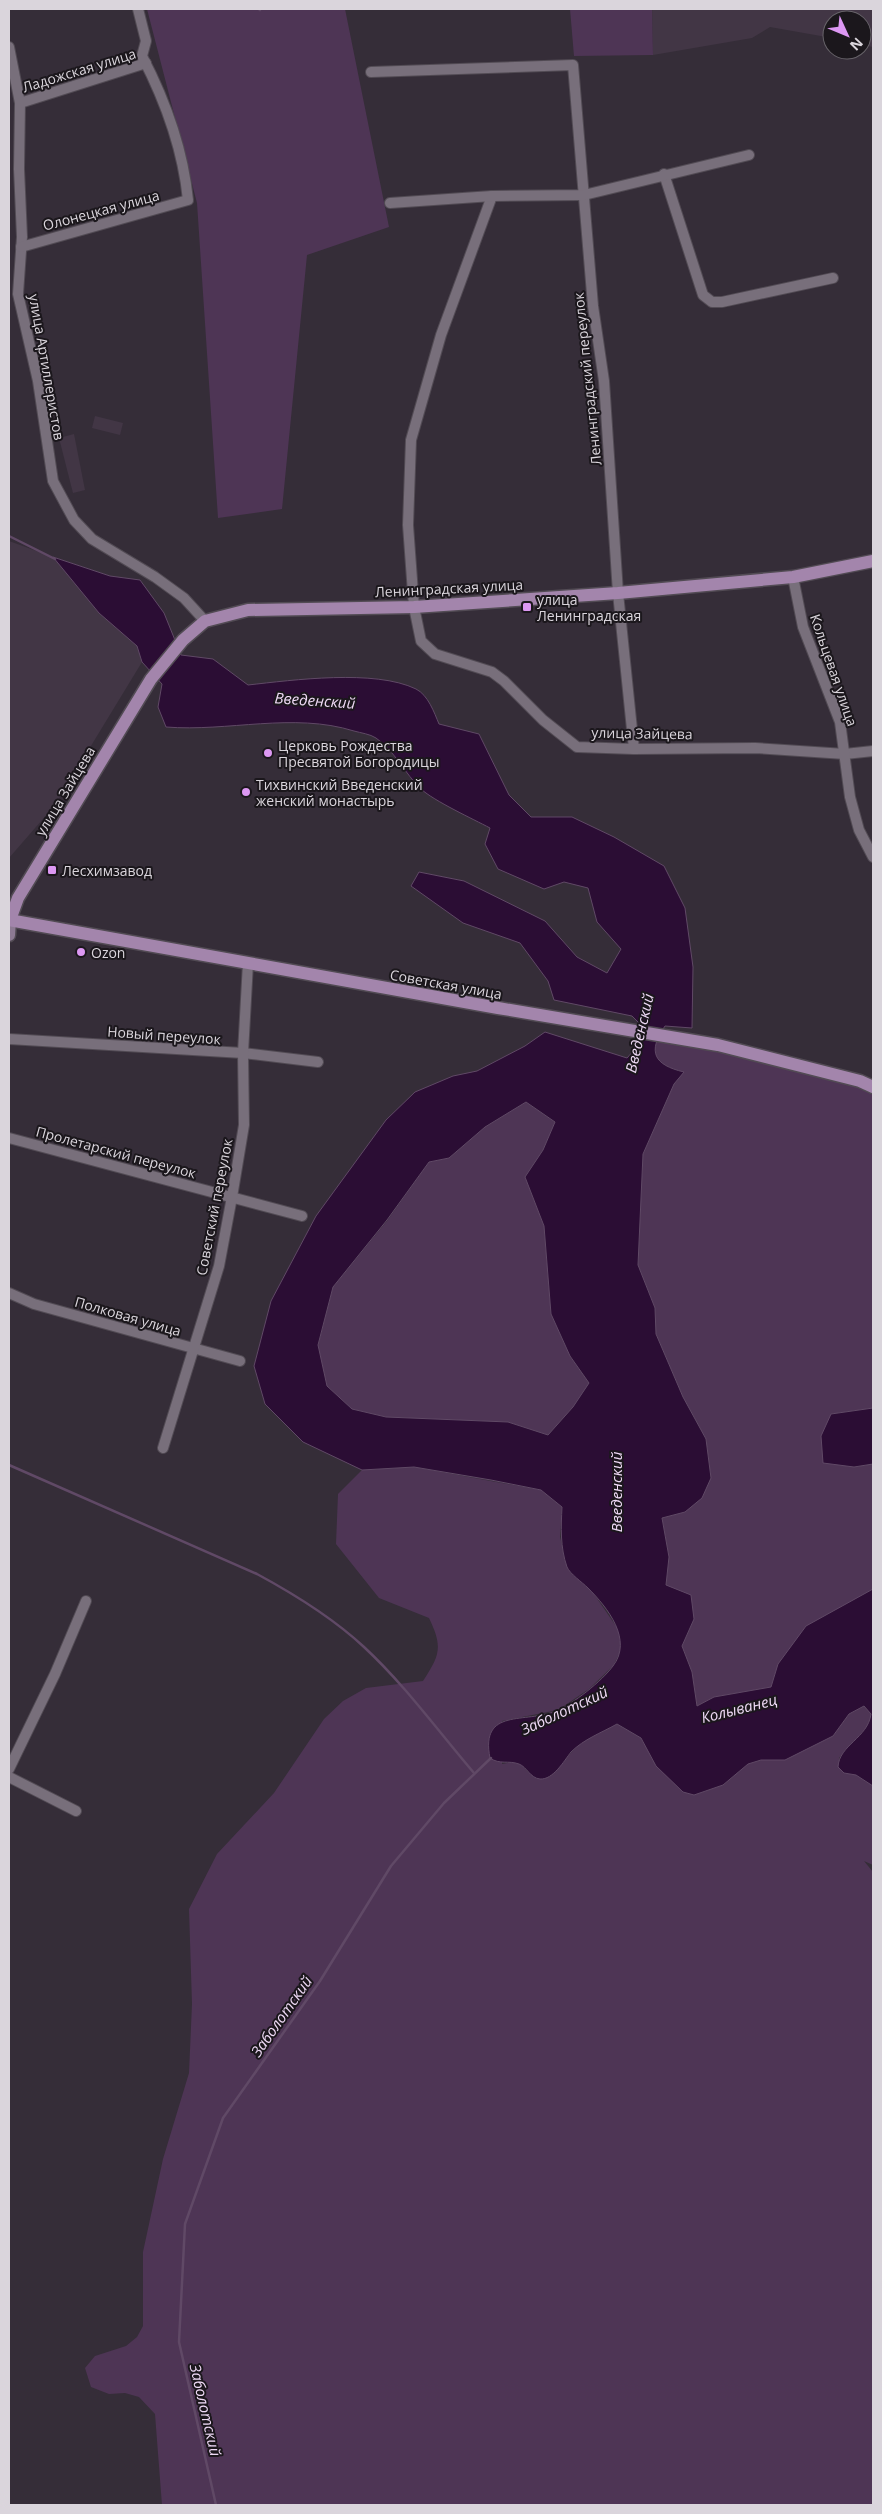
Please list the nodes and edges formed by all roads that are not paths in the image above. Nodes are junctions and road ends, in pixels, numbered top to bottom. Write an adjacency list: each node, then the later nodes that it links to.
1 (138, 9): 3 (street)
2 (9, 46): 5 (street, улица Артиллеристов)
3 (146, 63): 5 (street, Ладожская улица); 11 (street, Олонецкая улица)
4 (371, 72): 8 (street, Ленинградский переулок)
5 (20, 103): 11 (street, улица Артиллеристов)
6 (749, 155): 7 (street)
7 (664, 174): 8 (street); 12 (street)
8 (584, 195): 9 (street); 15 (street, Ленинградский переулок)
9 (492, 196): 10 (street); 16 (street, улица Зайцева)
10 (390, 203)
11 (21, 246): 17 (street, улица Артиллеристов)
12 (833, 278)
13 (873, 561): 14 (main road, Ленинградская улица)
14 (793, 577): 15 (main road, Ленинградская улица); 21 (street, Кольцевая улица)
15 (618, 593): 16 (main road, Ленинградская улица); 19 (street, Ленинградский переулок)
16 (414, 607): 17 (main road, Ленинградская улица); 19 (street, улица Зайцева)
17 (205, 621): 18 (main road, Ленинградская улица)
18 (182, 640): 23 (main road, улица Зайцева)
19 (634, 749): 21 (street, улица Зайцева)
20 (873, 751): 21 (street, улица Зайцева)
21 (845, 754): 22 (street, Кольцевая улица)
22 (873, 857)
23 (10, 920): 24 (street); 25 (main road, Советская улица)
24 (9, 935)
25 (248, 963): 27 (street, Советский переулок); 29 (main road, Советская улица)
26 (9, 1038): 27 (street, Новый переулок)
27 (243, 1053): 28 (street, Новый переулок); 31 (street, Советский переулок)
28 (318, 1062)
29 (873, 1087)
30 (9, 1138): 31 (street, Пролетарский переулок)
31 (232, 1197): 32 (street, Пролетарский переулок); 34 (street, Советский переулок)
32 (302, 1216)
33 (9, 1293): 34 (street, Полковая улица)
34 (195, 1349): 35 (street, Полковая улица); 36 (street, Советский переулок)
35 (240, 1361)
36 (163, 1448)
37 (86, 1601): 38 (street)
38 (9, 1769)
39 (9, 1777): 40 (street)
40 (76, 1811)

